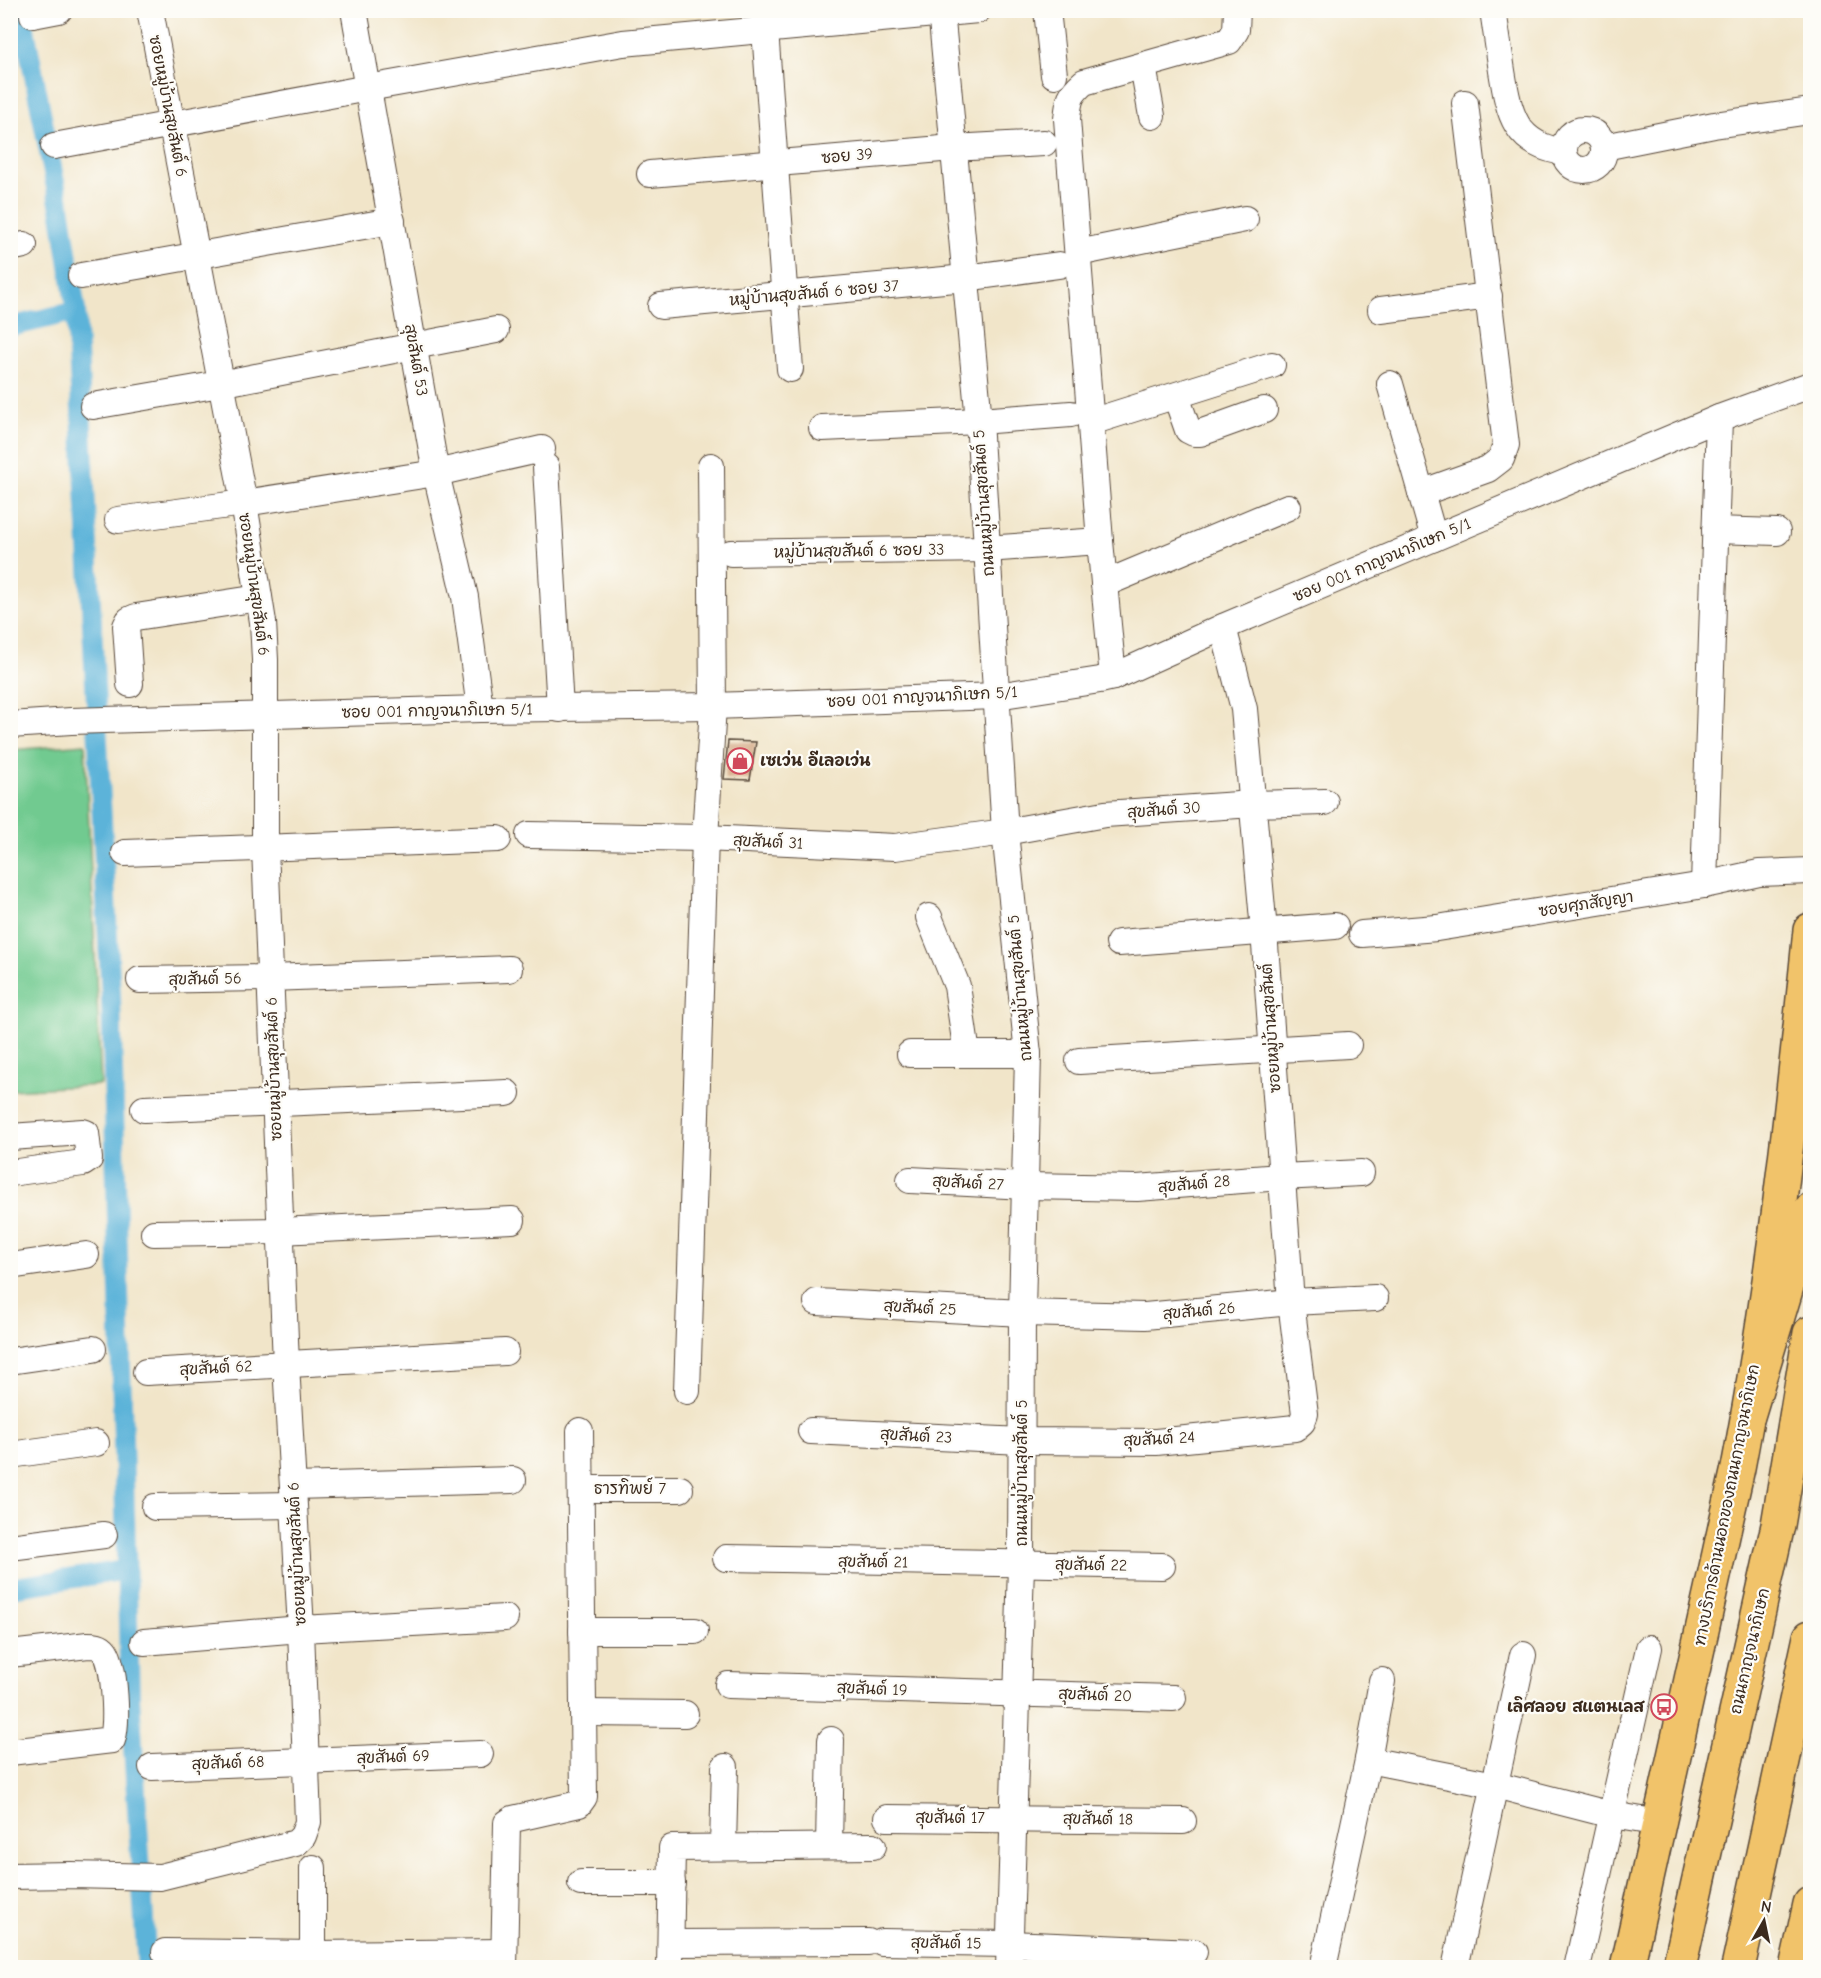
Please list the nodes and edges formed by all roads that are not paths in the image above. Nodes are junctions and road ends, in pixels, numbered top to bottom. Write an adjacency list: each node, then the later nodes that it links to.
1 (59, 10): 9 (street)
2 (150, 10): 17 (street, ซอยหมู่บ้านสุขสันต์ 6)
3 (354, 10): 13 (street, สุขสันต์ 53)
4 (978, 10): 8 (street)
5 (1047, 10): 12 (street)
6 (1237, 10): 11 (street)
7 (1493, 10): 15 (street)
8 (941, 13): 10 (street); 20 (street, ถนนหมู่บ้านสุขสันต์ 5)
9 (33, 15)
10 (765, 30): 13 (street); 21 (street)
11 (1143, 66): 16 (street); 26 (street)
12 (1054, 75)
13 (368, 88): 17 (street); 24 (street, สุขสันต์ 53)
14 (1465, 103): 30 (street)
15 (1810, 111)
16 (1152, 116)
17 (172, 125): 19 (street); 25 (street, ซอยหมู่บ้านสุขสันต์ 6)
18 (1044, 143): 20 (street, ซอย 39)
19 (54, 146)
20 (953, 147): 21 (street, ซอย 39); 28 (street, ถนนหมู่บ้านสุขสันต์ 5)
21 (777, 162): 22 (street, ซอย 39); 29 (street)
22 (650, 174)
23 (1245, 219): 26 (street, หมู่บ้านสุขสันต์ 6 ซอย 37)
24 (392, 221): 25 (street); 34 (street, สุขสันต์ 53)
25 (197, 254): 27 (street); 37 (street, ซอยหมู่บ้านสุขสันต์ 6)
26 (1068, 259): 28 (street, หมู่บ้านสุขสันต์ 6 ซอย 37); 43 (street)
27 (81, 276)
28 (966, 278): 29 (street, หมู่บ้านสุขสันต์ 6 ซอย 37); 45 (street, ถนนหมู่บ้านสุขสันต์ 5)
29 (784, 296): 31 (street, หมู่บ้านสุขสันต์ 6 ซอย 37); 36 (street)
30 (1489, 296): 32 (street); 49 (street)
31 (661, 306)
32 (1381, 310)
33 (496, 330): 34 (street)
34 (414, 346): 37 (street); 48 (street, สุขสันต์ 53)
35 (1272, 366): 40 (street)
36 (790, 369)
37 (220, 384): 41 (street); 50 (street, ซอยหมู่บ้านสุขสันต์ 6)
38 (1389, 384): 49 (street)
39 (1810, 385): 44 (street, ซอย 001 กาญจนาภิเษก 5/1)
40 (1176, 396): 42 (street); 43 (street)
41 (93, 406)
42 (1264, 410)
43 (1081, 418): 45 (street); 56 (street)
44 (1719, 418): 53 (street); 55 (street, ซอย 001 กาญจนาภิเษก 5/1)
45 (978, 421): 46 (street); 57 (street, ถนนหมู่บ้านสุขสันต์ 5)
46 (822, 428)
47 (711, 466): 65 (street)
48 (436, 473): 50 (street); 66 (street, สุขสันต์ 53); 67 (street)
49 (1421, 493): 55 (street)
50 (244, 503): 52 (street); 60 (street, ซอยหมู่บ้านสุขสันต์ 6)
51 (1288, 507): 59 (street)
52 (118, 520)
53 (1715, 530): 54 (street); 79 (street)
54 (1777, 532)
55 (1434, 538): 61 (street, ซอย 001 กาญจนาภิเษก 5/1)
56 (1100, 541): 57 (street, หมู่บ้านสุขสันต์ 6 ซอย 33); 59 (street)
57 (986, 549): 58 (street, หมู่บ้านสุขสันต์ 6 ซอย 33); 64 (street, ถนนหมู่บ้านสุขสันต์ 5)
58 (731, 553)
59 (1104, 584): 62 (street)
60 (259, 598): 63 (street); 68 (street, ซอยหมู่บ้านสุขสันต์ 6)
61 (1223, 627): 62 (street, ซอย 001 กาญจนาภิเษก 5/1); 71 (street, ซอยหมู่บ้านสุขสันต์)
62 (1113, 677): 64 (street, ซอย 001 กาญจนาภิเษก 5/1)
63 (130, 684)
64 (997, 696): 65 (street, ซอย 001 กาญจนาภิเษก 5/1); 72 (street, ถนนหมู่บ้านสุขสันต์ 5)
65 (712, 706): 67 (street, ซอย 001 กาญจนาภิเษก 5/1); 75 (street)
66 (480, 709): 67 (street, ซอย 001 กาญจนาภิเษก 5/1); 68 (street, ซอย 001 กาญจนาภิเษก 5/1)
67 (560, 709)
68 (265, 716): 69 (street, ซอย 001 กาญจนาภิเษก 5/1); 76 (street, ซอยหมู่บ้านสุขสันต์ 6)
69 (10, 725)
70 (1325, 802): 71 (street, สุขสันต์ 30)
71 (1253, 804): 72 (street, สุขสันต์ 30); 82 (street, ซอยหมู่บ้านสุขสันต์)
72 (1005, 832): 75 (street, สุขสันต์ 31); 91 (street, ถนนหมู่บ้านสุขสันต์ 5)
73 (529, 835): 75 (street, สุขสันต์ 31)
74 (498, 838): 76 (street)
75 (705, 838): 120 (street)
76 (265, 848): 77 (street); 87 (street, ซอยหมู่บ้านสุขสันต์ 6)
77 (125, 853)
78 (1810, 871): 79 (street, ซอยศุภสัญญา)
79 (1704, 885): 84 (street, ซอยศุภสัญญา)
80 (929, 917): 93 (street)
81 (1335, 926): 82 (street)
82 (1264, 930): 85 (street); 90 (street, ซอยหมู่บ้านสุขสันต์)
83 (1810, 930): 121 (main road, ทางบริการด้านนอกของถนนกาญจนาภิเษก)
84 (1362, 934)
85 (1119, 943)
86 (509, 969): 87 (street, สุขสันต์ 56)
87 (270, 978): 88 (street, สุขสันต์ 56); 96 (street, ซอยหมู่บ้านสุขสันต์ 6)
88 (140, 980)
89 (1348, 1046): 90 (street)
90 (1272, 1051): 94 (street); 101 (street, ซอยหมู่บ้านสุขสันต์)
91 (1028, 1053): 93 (street); 103 (street, ถนนหมู่บ้านสุขสันต์ 5)
92 (910, 1054): 93 (street)
93 (967, 1054)
94 (1079, 1061)
95 (507, 1093): 96 (street)
96 (275, 1103): 97 (street); 106 (street, ซอยหมู่บ้านสุขสันต์ 6)
97 (144, 1109)
98 (10, 1137): 99 (street)
99 (10, 1173)
100 (1361, 1173): 101 (street, สุขสันต์ 28)
101 (1281, 1177): 103 (street, สุขสันต์ 28); 112 (street, ซอยหมู่บ้านสุขสันต์)
102 (910, 1180): 103 (street, สุขสันต์ 27)
103 (1026, 1186): 113 (street, ถนนหมู่บ้านสุขสันต์ 5)
104 (1810, 1209): 121 (main road)
105 (512, 1220): 106 (street)
106 (280, 1231): 107 (street); 118 (street, ซอยหมู่บ้านสุขสันต์ 6)
107 (154, 1233)
108 (86, 1255): 109 (street)
109 (10, 1266)
110 (1375, 1298): 112 (street, สุขสันต์ 26)
111 (817, 1302): 113 (street, สุขสันต์ 25)
112 (1291, 1302): 113 (street, สุขสันต์ 26); 122 (street, ซอยหมู่บ้านสุขสันต์)
113 (1022, 1313): 125 (street, ถนนหมู่บ้านสุขสันต์ 5)
114 (1810, 1333): 184 (main road, ถนนกาญจนาภิเษก)
115 (93, 1349): 117 (street)
116 (505, 1352): 118 (street, สุขสันต์ 62)
117 (10, 1361)
118 (286, 1364): 119 (street, สุขสันต์ 62); 131 (street, ซอยหมู่บ้านสุขสันต์ 6)
119 (146, 1372)
120 (687, 1391)
121 (1748, 1416): 165 (main road, ทางบริการด้านนอกของถนนกาญจนาภิเษก)
122 (1295, 1428): 125 (street, สุขสันต์ 24)
123 (580, 1431): 129 (street)
124 (811, 1431): 125 (street, สุขสันต์ 23)
125 (1022, 1441): 136 (street, ถนนหมู่บ้านสุขสันต์ 5)
126 (96, 1443): 127 (street)
127 (10, 1455)
128 (513, 1480): 131 (street)
129 (581, 1489): 130 (street, ธารทิพย์ 7); 140 (street)
130 (680, 1490)
131 (293, 1496): 132 (street); 139 (street, ซอยหมู่บ้านสุขสันต์ 6)
132 (155, 1507)
133 (104, 1535): 134 (street)
134 (10, 1547)
135 (726, 1558): 136 (street, สุขสันต์ 21)
136 (1021, 1565): 137 (street, สุขสันต์ 22); 149 (street, ถนนหมู่บ้านสุขสันต์ 5)
137 (1162, 1566)
138 (505, 1618): 139 (street)
139 (301, 1629): 143 (street); 156 (street, ซอยหมู่บ้านสุขสันต์ 6)
140 (582, 1630): 141 (street); 151 (street)
141 (695, 1631)
142 (1810, 1637): 185 (main road)
143 (144, 1642)
144 (1649, 1648): 161 (street)
145 (10, 1654): 154 (street)
146 (1523, 1655): 160 (street)
147 (1382, 1681): 157 (street)
148 (728, 1684): 149 (street, สุขสันต์ 19)
149 (1017, 1693): 150 (street, สุขสันต์ 20); 163 (street, ถนนหมู่บ้านสุขสันต์ 5)
150 (1173, 1698)
151 (583, 1713): 152 (street); 179 (street)
152 (685, 1714)
153 (831, 1740): 166 (street)
154 (10, 1752)
155 (480, 1754): 156 (street, สุขสันต์ 69)
156 (305, 1760): 158 (street, สุขสันต์ 68); 170 (street, ซอยหมู่บ้านสุขสันต์ 6)
157 (1368, 1760): 160 (street); 180 (street)
158 (152, 1767)
159 (725, 1767): 168 (street)
160 (1495, 1785): 161 (street); 181 (street)
161 (1611, 1815): 165 (street); 182 (street)
162 (887, 1818): 163 (street, สุขสันต์ 17)
163 (1012, 1818): 164 (street, สุขสันต์ 18); 178 (street, ถนนหมู่บ้านสุขสันต์ 5)
164 (1183, 1821)
165 (1660, 1823): 183 (main road, ทางบริการด้านนอกของถนนกาญจนาภิเษก)
166 (830, 1846): 167 (street); 168 (street)
167 (873, 1846)
168 (723, 1847): 172 (street)
169 (313, 1868): 176 (street)
170 (10, 1876)
171 (581, 1883): 172 (street)
172 (672, 1883): 177 (street)
173 (1810, 1904): 186 (main road)
174 (165, 1952): 176 (street)
175 (1194, 1952): 178 (street, สุขสันต์ 15)
176 (313, 1954): 179 (street)
177 (670, 1955): 178 (street, สุขสันต์ 15)
178 (1009, 1956)
179 (504, 1960)
180 (1323, 1968)
181 (1455, 1968)
182 (1577, 1968)
183 (1627, 1968)
184 (1679, 1968)
185 (1738, 1968)
186 (1796, 1968)

